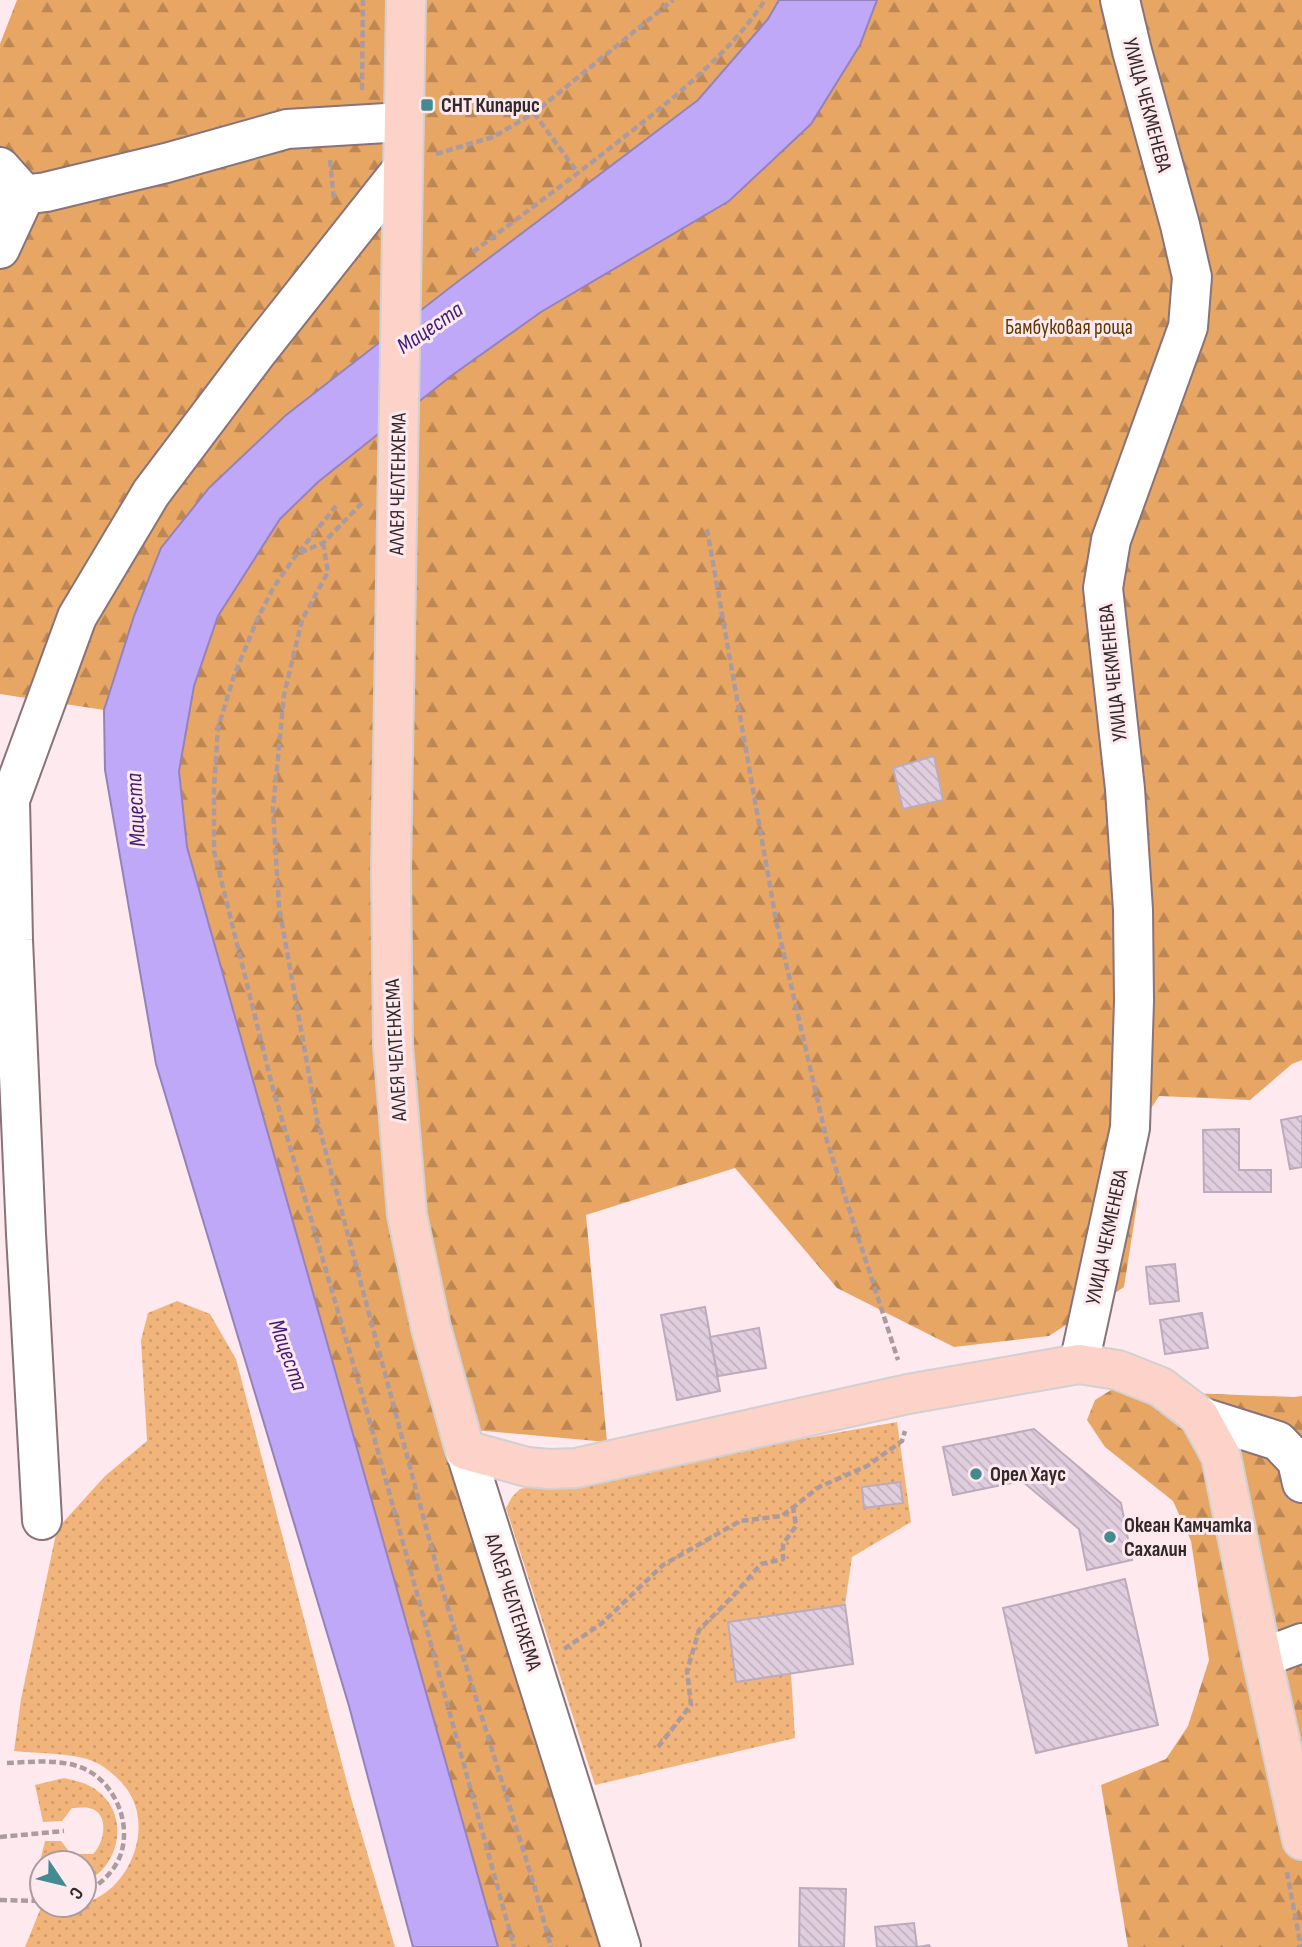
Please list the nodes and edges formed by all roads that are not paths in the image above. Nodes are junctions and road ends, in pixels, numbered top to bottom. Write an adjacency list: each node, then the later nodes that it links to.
1 (406, 0): 3 (main road, АЛЛЕЯ ЧЕЛТЕНХЕМА)
2 (1120, 0): 8 (street, УЛИЦА ЧЕКМЕНЕВА)
3 (403, 122): 4 (main road, АЛЛЕЯ ЧЕЛТЕНХЕМА); 6 (street)
4 (418, 162): 10 (main road, АЛЛЕЯ ЧЕЛТЕНХЕМА); 12 (street)
5 (0, 167): 6 (street)
6 (13, 197): 7 (street)
7 (0, 249)
8 (1079, 1364): 9 (main road); 10 (main road)
9 (1199, 1416): 11 (street); 14 (main road)
10 (465, 1450): 16 (street, АЛЛЕЯ ЧЕЛТЕНХЕМА)
11 (1302, 1483)
12 (42, 1520)
13 (1302, 1643): 14 (street)
14 (1262, 1658): 15 (main road)
15 (1294, 1855)
16 (621, 1947)

